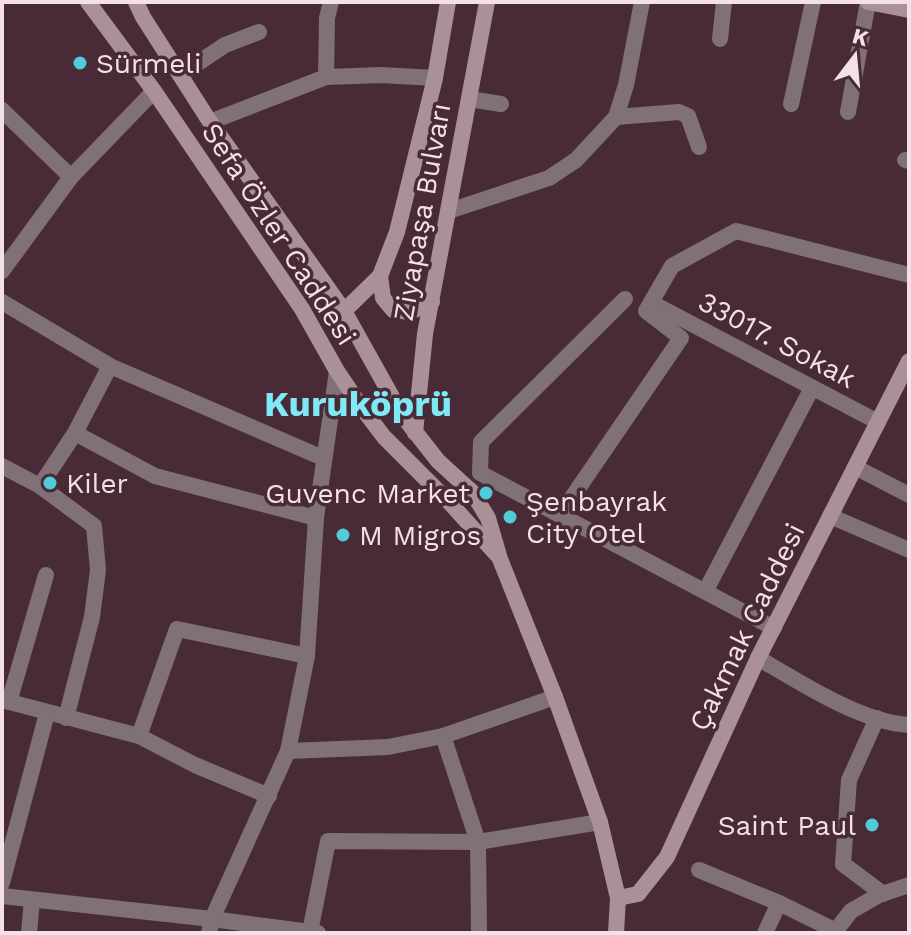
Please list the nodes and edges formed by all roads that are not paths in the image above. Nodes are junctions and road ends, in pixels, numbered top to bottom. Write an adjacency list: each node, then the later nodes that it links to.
1 (88, 2): 16 (main road, Sefa Özler Caddesi)
2 (136, 2): 13 (main road, Sefa Özler Caddesi)
3 (331, 2): 14 (street)
4 (448, 2): 15 (main road, Ziyapaşa Bulvarı)
5 (487, 2): 17 (main road, Ziyapaşa Bulvarı)
6 (642, 2): 22 (street)
7 (724, 2): 12 (street)
8 (813, 2): 19 (street)
9 (868, 2): 10 (main road); 21 (street)
10 (909, 10)
11 (259, 32): 13 (street)
12 (720, 39)
13 (180, 75): 23 (main road, Sefa Özler Caddesi)
14 (326, 77): 15 (street); 23 (street)
15 (435, 78): 29 (main road, Ziyapaşa Bulvarı)
16 (154, 91): 25 (street); 37 (main road, Sefa Özler Caddesi)
17 (469, 99): 18 (street); 26 (main road, Ziyapaşa Bulvarı)
18 (501, 104)
19 (791, 104)
20 (2, 110): 25 (street)
21 (848, 112)
22 (616, 117): 24 (street); 26 (street)
23 (210, 122): 34 (main road, Sefa Özler Caddesi)
24 (699, 147)
25 (71, 177): 27 (street)
26 (449, 211): 32 (main road, Ziyapaşa Bulvarı)
27 (2, 271)
28 (909, 275): 33 (street)
29 (380, 276): 32 (main road); 34 (main road, Ziyapaşa Bulvarı)
30 (625, 299): 47 (street)
31 (2, 302): 36 (street)
32 (432, 302): 41 (main road, Ziyapaşa Bulvarı)
33 (652, 303): 38 (street, 33017. Sokak); 47 (street)
34 (344, 311): 41 (main road, Sefa Özler Caddesi)
35 (909, 361): 39 (main road, Çakmak Caddesi)
36 (110, 366): 40 (street); 42 (street)
37 (337, 371): 42 (street); 51 (main road, Sefa Özler Caddesi)
38 (812, 388): 39 (street, 33017. Sokak); 53 (street)
39 (878, 422): 44 (main road, Çakmak Caddesi)
40 (75, 433): 45 (street); 49 (street)
41 (415, 433): 51 (main road, Sefa Özler Caddesi)
42 (323, 458): 49 (street)
43 (2, 466): 45 (street)
44 (855, 467): 46 (street); 48 (main road, Çakmak Caddesi)
45 (40, 486): 60 (street)
46 (909, 495)
47 (560, 515): 53 (street)
48 (830, 516): 50 (street); 54 (main road, Çakmak Caddesi)
49 (316, 518): 55 (street)
50 (909, 550)
51 (500, 559): 57 (main road, Sefa Özler Caddesi)
52 (46, 575): 58 (street)
53 (706, 590): 54 (street)
54 (774, 628): 56 (main road, Çakmak Caddesi)
55 (307, 656): 63 (street); 65 (street)
56 (758, 658): 61 (street); 75 (main road, Çakmak Caddesi)
57 (555, 697): 64 (street); 67 (main road, Sefa Özler Caddesi)
58 (6, 701): 59 (street)
59 (47, 713): 60 (street); 69 (street)
60 (66, 718): 63 (street)
61 (877, 718): 62 (street); 73 (street)
62 (909, 725)
63 (139, 736): 66 (street)
64 (443, 736): 65 (street); 68 (street)
65 (288, 751): 66 (street)
66 (269, 796): 78 (street)
67 (600, 822): 68 (street); 75 (main road, Sefa Özler Caddesi)
68 (478, 842): 79 (street); 83 (street)
69 (6, 848): 71 (street)
70 (699, 870): 77 (street)
71 (2, 883)
72 (909, 885): 73 (street)
73 (883, 894): 80 (street)
74 (2, 896): 76 (street)
75 (618, 898): 84 (main road, Sefa Özler Caddesi)
76 (32, 900): 78 (street); 81 (street)
77 (779, 903): 80 (street); 85 (street)
78 (211, 926): 79 (street)
79 (310, 932): 82 (street)
80 (835, 932)
81 (29, 933)
82 (320, 933)
83 (479, 933)
84 (616, 933)
85 (765, 933)

